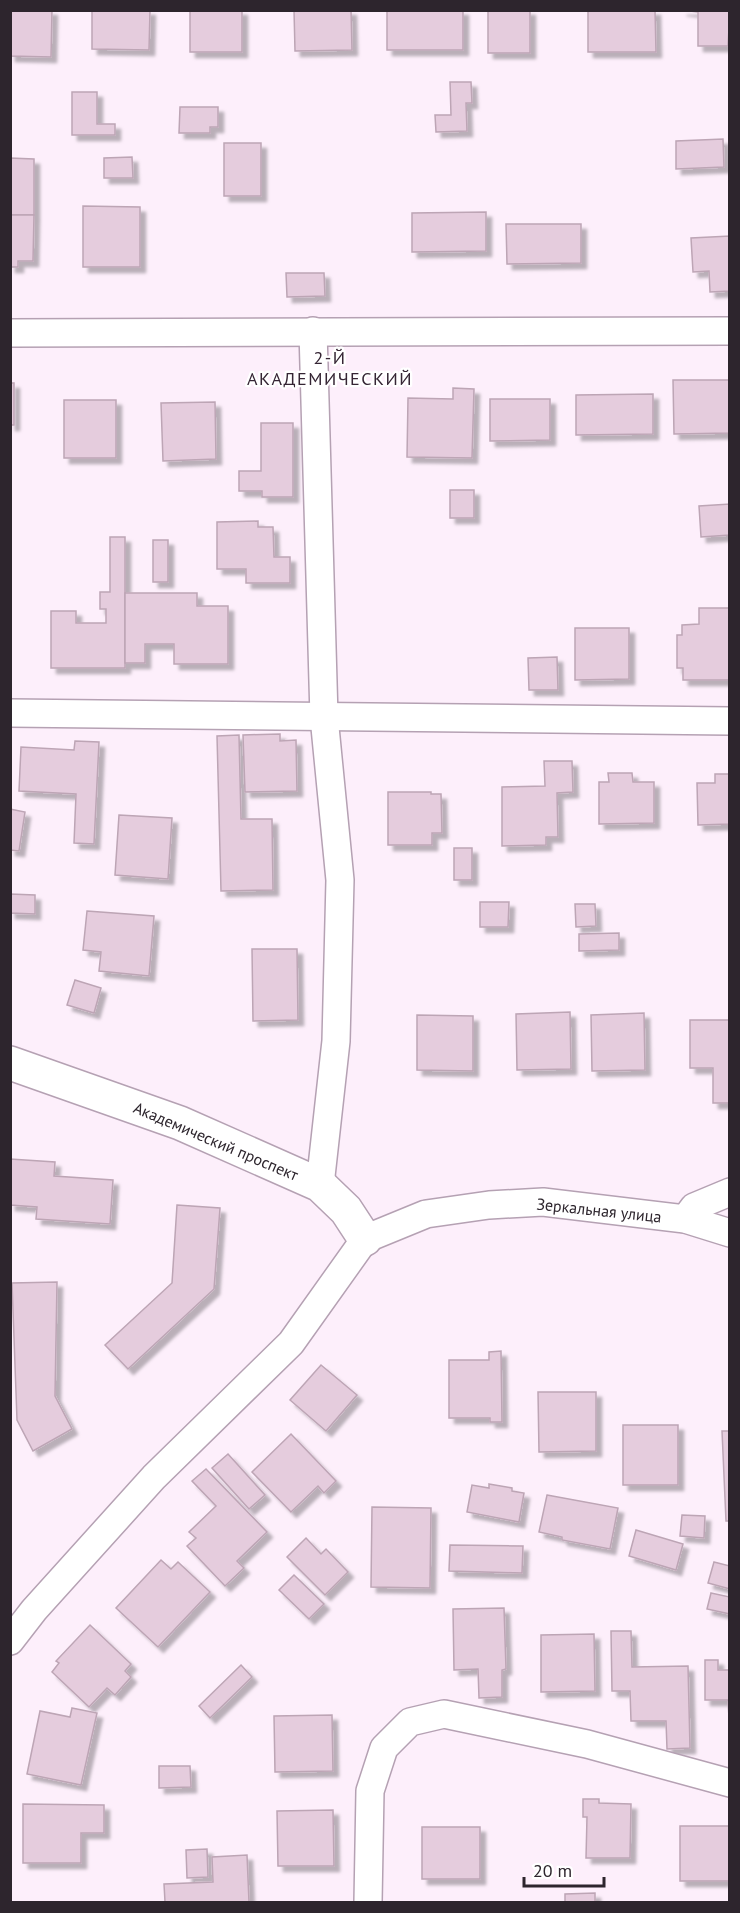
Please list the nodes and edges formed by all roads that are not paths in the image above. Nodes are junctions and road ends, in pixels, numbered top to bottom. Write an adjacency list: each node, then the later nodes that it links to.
1 (313, 331): 2 (street); 3 (street); 5 (street)
2 (729, 331)
3 (10, 333)
4 (10, 713): 5 (street)
5 (324, 717): 6 (street); 8 (street)
6 (729, 722)
7 (10, 1063): 8 (street, Академический проспект)
8 (320, 1185): 12 (street, Академический проспект)
9 (729, 1192): 10 (street)
10 (686, 1219): 11 (street, Зеркальная улица); 12 (street, Зеркальная улица)
11 (729, 1233)
12 (365, 1239): 13 (street)
13 (10, 1641)
14 (729, 1783): 15 (street)
15 (368, 1902)

